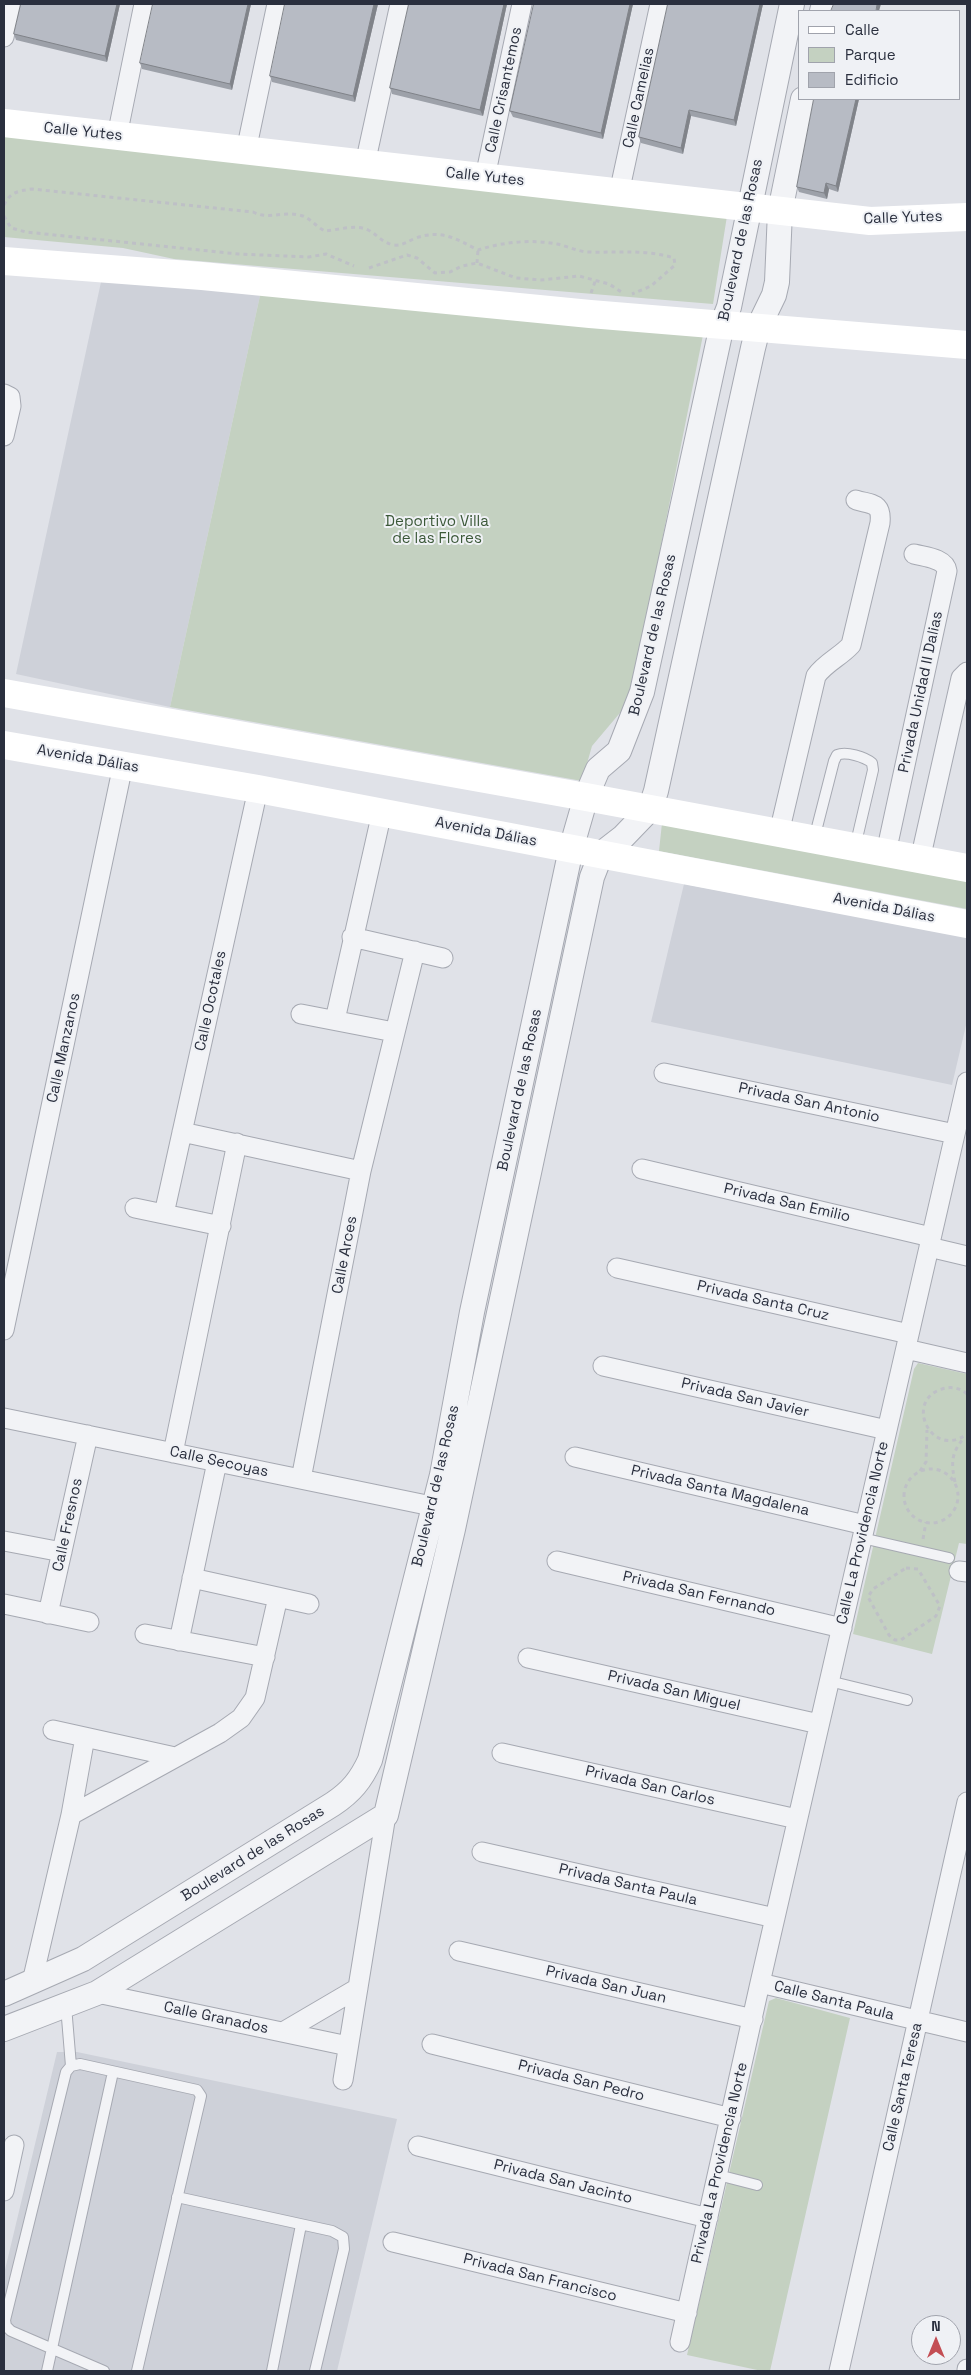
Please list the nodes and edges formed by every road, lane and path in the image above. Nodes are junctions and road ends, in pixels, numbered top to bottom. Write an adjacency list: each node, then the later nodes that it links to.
1 (11, 4): 8 (street)
2 (144, 4): 11 (street)
3 (277, 4): 12 (street)
4 (400, 4): 13 (street)
5 (522, 4): 14 (street, Calle Crisantemos)
6 (660, 4): 15 (street, Calle Camelias)
7 (792, 4): 17 (street, Boulevard de las Rosas)
8 (4, 37)
9 (803, 100): 18 (street)
10 (4, 123): 11 (main road, Calle Yutes)
11 (117, 136): 12 (main road, Calle Yutes)
12 (246, 151): 13 (main road, Calle Yutes)
13 (365, 164): 14 (main road, Calle Yutes)
14 (486, 177): 15 (main road, Calle Yutes)
15 (619, 193): 17 (main road, Calle Yutes)
16 (4, 205): 22 (path)
17 (749, 208): 18 (main road, Calle Yutes); 26 (street, Boulevard de las Rosas)
18 (780, 211): 20 (main road, Calle Yutes); 27 (street)
19 (4, 216): 24 (path)
20 (967, 217)
21 (4, 244): 25 (main road)
22 (478, 250): 24 (path); 24 (path)
23 (4, 261): 25 (main road)
24 (477, 263)
25 (202, 276): 26 (main road)
26 (722, 325): 27 (main road); 38 (street, Boulevard de las Rosas)
27 (758, 328): 28 (main road); 39 (street)
28 (967, 345)
29 (7, 395): 30 (street)
30 (4, 436)
31 (856, 500): 41 (street)
32 (914, 554): 45 (street, Privada Unidad II Dalias)
33 (967, 672): 47 (street)
34 (4, 694): 38 (main road)
35 (4, 747): 36 (main road, Avenida Dálias)
36 (123, 765): 37 (main road, Avenida Dálias); 69 (street, Calle Manzanos)
37 (258, 789): 40 (main road, Avenida Dálias); 58 (street, Calle Ocotales)
38 (586, 797): 39 (main road); 44 (street, Boulevard de las Rosas)
39 (650, 809): 41 (main road); 46 (street)
40 (382, 812): 44 (main road, Avenida Dálias); 50 (street)
41 (779, 833): 42 (main road)
42 (814, 840): 43 (main road); 43 (lane)
43 (855, 847): 45 (main road)
44 (571, 849): 46 (main road, Avenida Dálias); 86 (street, Boulevard de las Rosas)
45 (886, 853): 47 (main road)
46 (601, 854): 49 (main road, Avenida Dálias); 87 (street, Boulevard de las Rosas)
47 (920, 860): 48 (main road)
48 (967, 868)
49 (967, 924)
50 (352, 937): 51 (street); 54 (street)
51 (415, 951): 52 (street); 55 (street, Calle Arces)
52 (443, 958)
53 (301, 1014): 54 (street)
54 (335, 1020): 55 (street)
55 (394, 1032): 62 (street, Calle Arces)
56 (664, 1073): 59 (street, Privada San Antonio)
57 (967, 1082): 59 (street, Calle La Providencia Norte)
58 (182, 1132): 60 (street); 64 (street, Calle Ocotales)
59 (955, 1134): 66 (street, Calle La Providencia Norte)
60 (237, 1143): 62 (street); 65 (street)
61 (642, 1170): 66 (street, Privada San Emilio)
62 (361, 1171): 84 (street, Calle Arces)
63 (135, 1208): 64 (street)
64 (164, 1214): 65 (street)
65 (221, 1226): 80 (street)
66 (930, 1242): 67 (street, Privada San Emilio); 71 (street, Calle La Providencia Norte)
67 (967, 1256)
68 (617, 1268): 71 (street, Privada Santa Cruz)
69 (10, 1275): 70 (street, Calle Manzanos)
70 (4, 1330)
71 (908, 1341): 72 (street, Privada Santa Cruz); 77 (street, Calle La Providencia Norte)
72 (967, 1363)
73 (602, 1366): 77 (street, Privada San Javier)
74 (967, 1394): 76 (path)
75 (4, 1418): 79 (street, Calle Secoyas)
76 (927, 1428): 78 (path); 83 (path)
77 (887, 1430): 88 (street, Calle La Providencia Norte)
78 (967, 1434): 85 (path)
79 (88, 1436): 80 (street, Calle Secoyas); 90 (street, Calle Fresnos)
80 (173, 1453): 82 (street, Calle Secoyas)
81 (575, 1457): 88 (street, Privada Santa Magdalena)
82 (217, 1462): 84 (street, Calle Secoyas); 93 (street)
83 (920, 1472): 85 (path); 85 (path)
84 (301, 1479): 86 (street, Calle Secoyas)
85 (956, 1487)
86 (433, 1506): 87 (street, Calle Secoyas); 119 (street, Boulevard de las Rosas)
87 (457, 1511): 114 (street, Boulevard de las Rosas)
88 (864, 1532): 92 (lane); 99 (street, Calle La Providencia Norte)
89 (4, 1541): 90 (street)
90 (62, 1552): 97 (street, Calle Fresnos)
91 (557, 1561): 99 (street, Privada San Fernando)
92 (959, 1567)
93 (192, 1578): 94 (street); 101 (street)
94 (278, 1597): 96 (street); 103 (street)
95 (4, 1604): 97 (street)
96 (309, 1604)
97 (48, 1614): 98 (street)
98 (89, 1622)
99 (842, 1628): 105 (street, Calle La Providencia Norte)
100 (145, 1634): 101 (street)
101 (179, 1640): 103 (street)
102 (901, 1640): 102 (path)
103 (265, 1657): 111 (street)
104 (528, 1658): 107 (street, Privada San Miguel)
105 (830, 1681): 106 (lane); 107 (street, Calle La Providencia Norte)
106 (907, 1700)
107 (820, 1724): 115 (street, Calle La Providencia Norte)
108 (53, 1730): 109 (street)
109 (85, 1737): 111 (street); 113 (street)
110 (502, 1754): 115 (street, Privada San Carlos)
111 (175, 1757): 113 (street)
112 (967, 1802): 126 (street, Calle Santa Teresa)
113 (71, 1815): 119 (street)
114 (386, 1815): 121 (street); 122 (street)
115 (797, 1820): 117 (street, Calle La Providencia Norte)
116 (482, 1852): 117 (street, Privada Santa Paula)
117 (775, 1918): 120 (street, Calle La Providencia Norte)
118 (459, 1951): 125 (street, Privada San Juan)
119 (32, 1982): 123 (street, Boulevard de las Rosas)
120 (760, 1983): 125 (street, Privada La Providencia Norte); 126 (street, Calle Santa Paula)
121 (358, 1988): 128 (street, Calle Granados); 131 (street)
122 (97, 1993): 124 (street); 128 (street, Calle Granados)
123 (4, 1994)
124 (66, 2006): 127 (street); 132 (lane)
125 (753, 2019): 135 (street, Privada La Providencia Norte)
126 (918, 2022): 129 (street, Calle Santa Paula); 153 (street, Calle Santa Teresa)
127 (4, 2030)
128 (283, 2032): 131 (street)
129 (967, 2032)
130 (432, 2044): 135 (street, Privada San Pedro)
131 (348, 2046): 134 (street)
132 (71, 2066): 133 (lane); 147 (lane)
133 (113, 2072): 141 (lane); 147 (lane)
134 (343, 2080)
135 (731, 2118): 138 (street, Privada La Providencia Norte)
136 (14, 2145): 140 (street)
137 (418, 2146): 142 (street, Privada San Jacinto)
138 (718, 2175): 139 (lane); 142 (street, Privada La Providencia Norte)
139 (757, 2185)
140 (4, 2191)
141 (176, 2197): 143 (lane); 150 (lane)
142 (708, 2218): 145 (street, Privada La Providencia Norte)
143 (301, 2224): 151 (lane); 152 (lane)
144 (393, 2242): 145 (street, Privada San Francisco)
145 (686, 2313): 146 (street, Privada La Providencia Norte)
146 (680, 2342)
147 (51, 2350): 148 (lane); 149 (lane)
148 (47, 2371)
149 (104, 2371)
150 (137, 2371)
151 (272, 2371)
152 (315, 2371)
153 (839, 2371)

